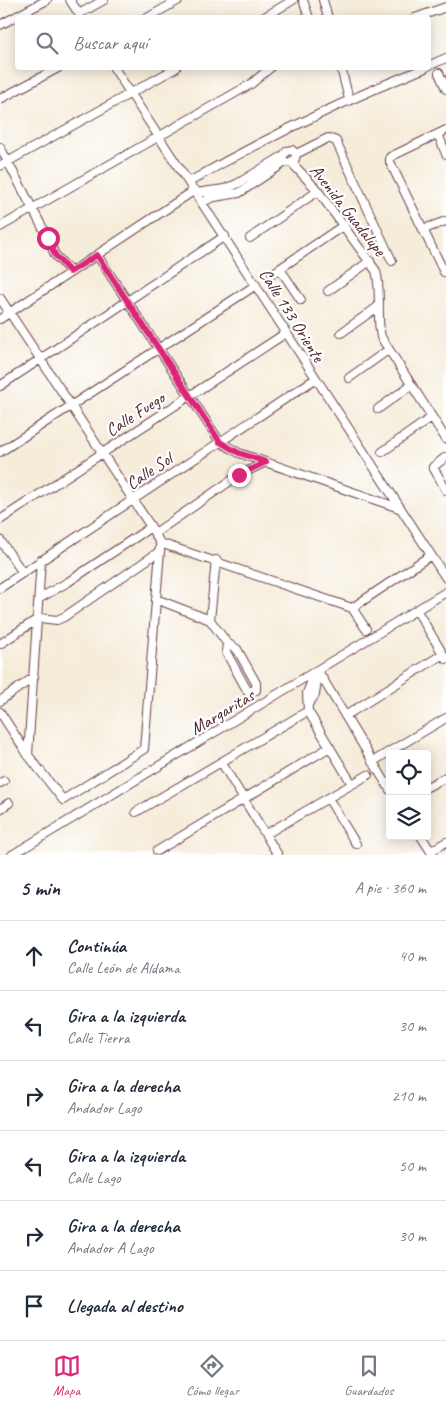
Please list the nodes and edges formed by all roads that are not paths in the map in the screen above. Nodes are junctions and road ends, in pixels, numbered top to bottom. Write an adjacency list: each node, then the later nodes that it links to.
1 (47, 0): 9 (street)
2 (70, 0): 10 (street)
3 (104, 0): 11 (street)
4 (178, 0): 12 (street)
5 (293, 0): 13 (street)
6 (303, 0): 14 (street)
7 (326, 1): 15 (street)
8 (446, 7): 16 (street)
9 (19, 15)
10 (79, 15)
11 (82, 15)
12 (152, 15)
13 (268, 15)
14 (308, 15)
15 (328, 15)
16 (423, 15)
17 (15, 17): 18 (street)
18 (0, 25)
19 (446, 58): 20 (street)
20 (431, 65)
21 (54, 70): 30 (street)
22 (115, 70): 29 (street, Calle 133 Oriente)
23 (172, 70): 29 (street)
24 (268, 70): 33 (street)
25 (342, 70): 31 (street)
26 (420, 70): 31 (street)
27 (439, 72): 28 (street)
28 (446, 89)
29 (130, 93): 33 (street, Calle 133 Oriente); 38 (street)
30 (0, 99)
31 (349, 99): 41 (street)
32 (442, 132): 34 (street); 37 (street); 50 (street)
33 (160, 138): 41 (street, Calle 133 Oriente); 46 (street)
34 (446, 141)
35 (0, 147): 38 (street)
36 (295, 153): 39 (street); 44 (street); 55 (street)
37 (446, 154)
38 (8, 161): 40 (street); 46 (street)
39 (291, 162): 42 (street, Avenida Guadalupe); 44 (street)
40 (0, 166)
41 (189, 182): 43 (street, Calle 133 Oriente)
42 (318, 191): 48 (street, Avenida Guadalupe); 52 (street)
43 (195, 192): 44 (street); 45 (street, Calle 133 Oriente); 53 (street)
44 (230, 192): 45 (street)
45 (202, 202): 51 (street, Calle 133 Oriente)
46 (34, 210): 49 (street); 57 (street)
47 (446, 221): 50 (street)
48 (344, 225): 54 (street, Avenida Guadalupe); 56 (street)
49 (0, 227)
50 (424, 229): 58 (street)
51 (225, 236): 60 (street, Calle 133 Oriente); 64 (street)
52 (250, 238)
53 (97, 255): 57 (street); 64 (street)
54 (370, 261): 61 (street); 65 (street, Avenida Guadalupe)
55 (392, 261)
56 (280, 269): 59 (street); 63 (street)
57 (70, 272): 66 (street)
58 (444, 272)
59 (272, 274)
60 (256, 285): 68 (street, Calle 133 Oriente); 70 (street)
61 (328, 291)
62 (0, 298): 66 (street)
63 (301, 300)
64 (128, 301): 70 (street); 72 (street)
65 (379, 306): 69 (street); 71 (street, Avenida Guadalupe)
66 (10, 312): 67 (street); 72 (street)
67 (0, 319)
68 (286, 333): 74 (street, Calle 133 Oriente); 77 (street, Calle Fuego)
69 (341, 333)
70 (159, 348): 77 (street); 78 (street)
71 (388, 350): 73 (street); 75 (street, Avenida Guadalupe)
72 (40, 359): 76 (street); 78 (street)
73 (349, 378)
74 (315, 379): 82 (street, Calle Sol); 90 (street, Calle 133 Oriente)
75 (411, 385): 79 (street); 80 (street, Avenida Guadalupe)
76 (0, 386)
77 (190, 395): 82 (street); 85 (street, Calle Fuego)
78 (71, 405): 83 (street); 85 (street)
79 (378, 409)
80 (432, 417): 81 (street, Avenida Guadalupe); 84 (street)
81 (446, 439)
82 (220, 442): 87 (street); 89 (street, Calle Sol)
83 (1, 449)
84 (382, 452)
85 (102, 453): 89 (street); 91 (street, Calle Fuego)
86 (446, 457): 88 (street)
87 (266, 462): 90 (street); 92 (street)
88 (446, 490)
89 (133, 500): 92 (street); 97 (street, Calle Sol)
90 (399, 508): 96 (street, Calle 133 Oriente)
91 (0, 520)
92 (153, 530): 94 (street); 103 (street)
93 (0, 540): 99 (street)
94 (160, 543): 95 (street); 98 (street)
95 (160, 551): 104 (street); 107 (street)
96 (431, 555): 100 (street, Calle 133 Oriente); 105 (street)
97 (41, 560): 99 (street, Calle Sol); 103 (street)
98 (216, 560): 105 (street); 108 (street)
99 (23, 573): 101 (street, Calle Sol)
100 (446, 578)
101 (0, 588)
102 (446, 592): 106 (street, Margaritas)
103 (40, 598): 107 (street)
104 (156, 599): 108 (street); 121 (street)
105 (352, 608): 109 (street)
106 (417, 611): 112 (street); 113 (street, Margaritas)
107 (39, 618): 111 (street); 114 (street)
108 (210, 620): 110 (street)
109 (366, 630)
110 (227, 643): 110 (street)
111 (0, 644)
112 (443, 651): 118 (street)
113 (317, 672): 116 (street); 118 (street); 140 (street, Margaritas)
114 (34, 677): 115 (street); 121 (street)
115 (0, 701)
116 (308, 707): 120 (street); 122 (street)
117 (0, 712): 121 (street)
118 (345, 716): 123 (street)
119 (446, 718): 123 (street)
120 (330, 747): 126 (street); 130 (street)
121 (28, 756)
122 (221, 762): 130 (street); 133 (street)
123 (372, 762): 127 (street)
124 (368, 775): 126 (street)
125 (446, 776): 128 (street)
126 (352, 784): 129 (street)
127 (386, 784)
128 (431, 785)
129 (328, 798): 134 (street); 137 (street)
130 (244, 799): 134 (street); 138 (street)
131 (10, 802): 132 (street)
132 (0, 809)
133 (136, 812)
134 (266, 834): 141 (street)
135 (424, 840): 139 (street)
136 (446, 842): 139 (street)
137 (356, 844)
138 (157, 851)
139 (432, 853)
140 (12, 855)
141 (278, 855)

